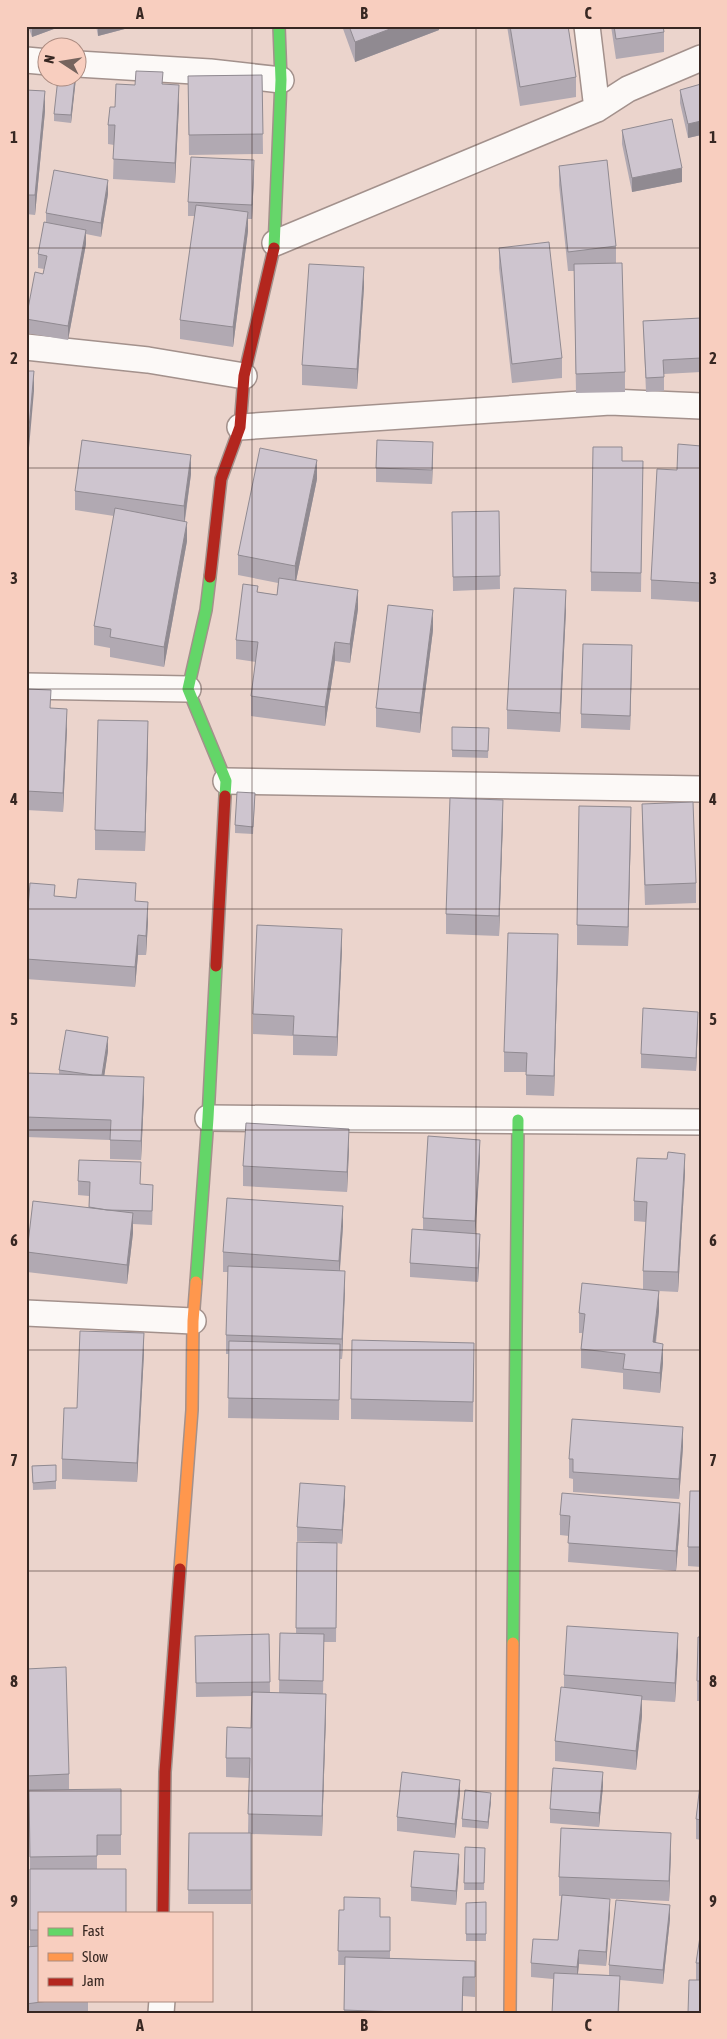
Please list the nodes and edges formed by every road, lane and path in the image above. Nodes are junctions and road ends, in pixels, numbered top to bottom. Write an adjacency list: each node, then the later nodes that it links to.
1 (279, 26): 5 (street)
2 (587, 26): 6 (street)
3 (701, 58): 6 (street)
4 (88, 65): 5 (street)
5 (281, 80): 7 (street)
6 (597, 109): 7 (street)
7 (275, 242): 9 (street)
8 (26, 348): 9 (street)
9 (244, 376): 11 (street)
10 (701, 406): 11 (street)
11 (240, 427): 13 (street)
12 (26, 686): 13 (street)
13 (188, 689): 14 (street)
14 (226, 781): 15 (street); 16 (street)
15 (701, 789)
16 (208, 1118): 17 (street); 20 (street)
17 (518, 1120): 18 (street); 22 (street)
18 (701, 1122)
19 (26, 1313): 20 (street)
20 (193, 1321): 21 (street)
21 (163, 1912)
22 (510, 2013)

